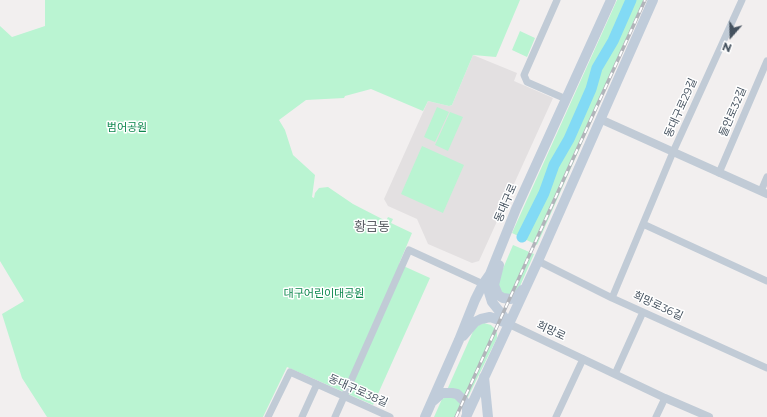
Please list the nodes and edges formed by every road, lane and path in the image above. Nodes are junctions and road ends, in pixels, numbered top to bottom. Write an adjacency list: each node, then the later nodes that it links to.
1 (557, 0): 6 (street)
2 (611, 0): 6 (main road, 동대구로)
3 (653, 0): 7 (main road)
4 (742, 0): 8 (street, 동대구로29길)
5 (767, 61): 9 (street, 들안로32길)
6 (566, 99): 13 (main road, 동대구로)
7 (600, 118): 8 (street, 동대구로29길); 14 (main road)
8 (673, 152): 9 (street); 12 (street)
9 (719, 173): 11 (street)
10 (767, 177): 11 (street)
11 (764, 193)
12 (643, 224): 17 (street); 19 (street)
13 (502, 242): 15 (main road, 동대구로); 16 (main road)
14 (538, 261): 16 (main road); 19 (street)
15 (489, 275): 18 (main road, 동대구로); 21 (main road)
16 (529, 281): 21 (main road)
17 (767, 281)
18 (482, 284): 22 (main road, 동대구로); 28 (street)
19 (612, 298): 20 (street, 희망로36길)
20 (644, 312): 24 (street, 희망로36길); 25 (street)
21 (509, 324): 22 (main road); 23 (street, 희망로); 26 (main road)
22 (459, 340): 30 (main road, 동대구로)
23 (583, 359): 25 (street, 희망로); 38 (street)
24 (767, 368)
25 (615, 374): 29 (street, 희망로)
26 (484, 377): 31 (main road); 37 (main road)
27 (317, 384): 28 (street, 동대구로38길); 32 (street, 동대구로38길); 33 (street, 동대구로38길)
28 (344, 396): 34 (street); 35 (street, 동대구로38길)
29 (665, 398): 39 (street); 40 (street, 희망로)
30 (429, 407): 31 (main road); 36 (main road, 동대구로)
31 (466, 416)
32 (268, 417)
33 (302, 417)
34 (335, 417)
35 (390, 417)
36 (425, 417)
37 (488, 417)
38 (556, 417)
39 (656, 417)
40 (709, 417)

